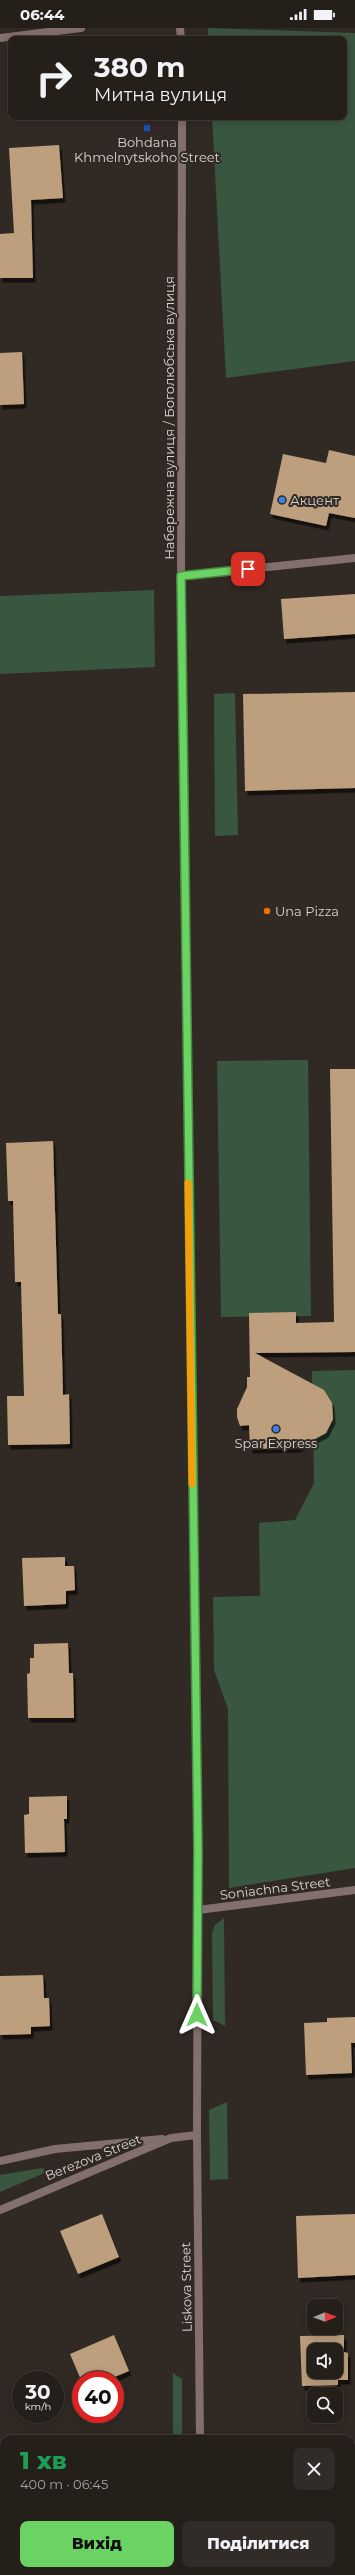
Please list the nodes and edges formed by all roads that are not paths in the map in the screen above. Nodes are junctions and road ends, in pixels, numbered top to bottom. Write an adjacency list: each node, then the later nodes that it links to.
1 (81, 28): 2 (street)
2 (16, 36)
3 (182, 120): 5 (street, Набережна вулиця / Боголюбська вулиця)
4 (355, 558): 5 (street)
5 (181, 576): 7 (street, Набережна вулиця / Боголюбська вулиця)
6 (355, 1890): 7 (street, Soniachna Street)
7 (198, 1910): 8 (street, Набережна вулиця / Боголюбська вулиця)
8 (197, 2135): 9 (street, Berezova Street); 12 (street, Liskova Street)
9 (171, 2138): 10 (street); 11 (street, Berezova Street)
10 (0, 2160)
11 (0, 2210)
12 (200, 2435)

